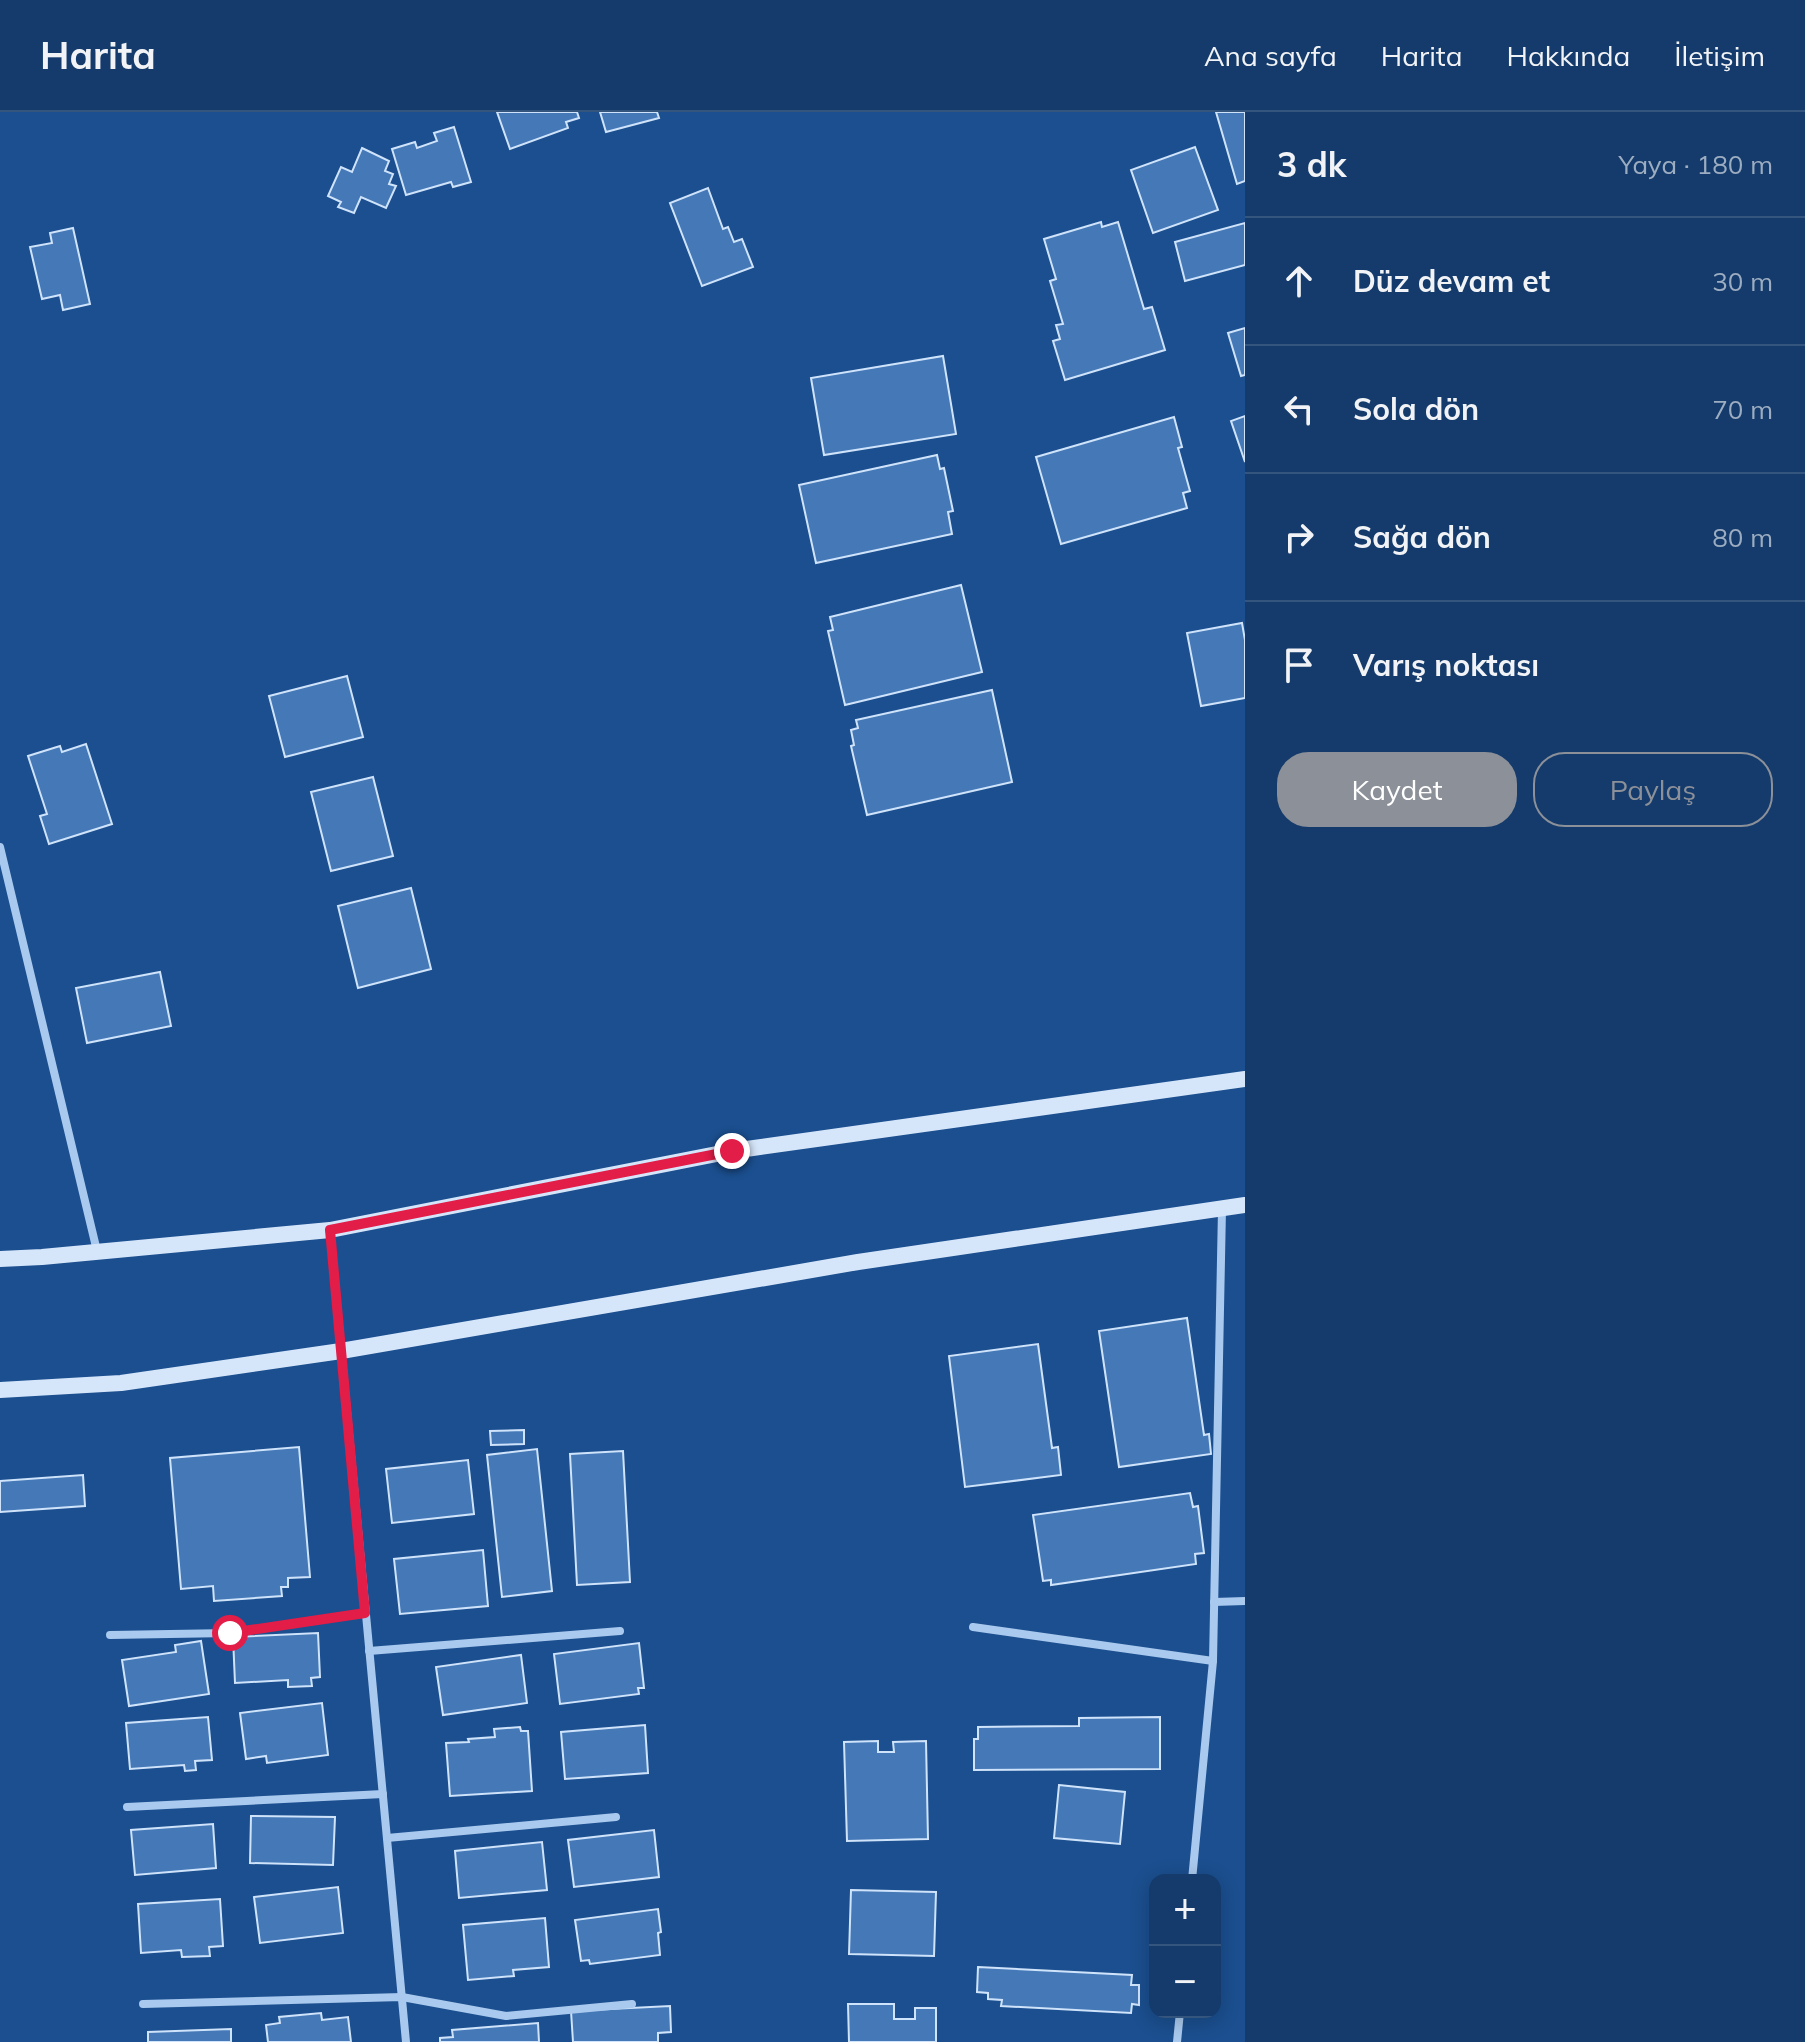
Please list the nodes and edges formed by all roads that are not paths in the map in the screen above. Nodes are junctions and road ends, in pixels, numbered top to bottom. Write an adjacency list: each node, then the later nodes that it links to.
1 (0, 847): 6 (street)
2 (1245, 1079): 5 (main road)
3 (1245, 1205): 4 (main road)
4 (1222, 1209): 8 (main road); 11 (street)
5 (330, 1230): 6 (main road); 8 (street)
6 (97, 1251): 7 (main road)
7 (0, 1259)
8 (341, 1351): 9 (main road); 12 (street)
9 (0, 1390)
10 (1245, 1601): 11 (street)
11 (1214, 1602): 17 (street)
12 (365, 1613): 15 (street); 16 (street)
13 (973, 1627): 17 (street)
14 (620, 1631): 16 (street)
15 (110, 1635)
16 (369, 1651): 18 (street)
17 (1213, 1661): 22 (street)
18 (383, 1794): 19 (street); 21 (street)
19 (127, 1807)
20 (616, 1817): 21 (street)
21 (387, 1838): 23 (street)
22 (1193, 1874)
23 (402, 1997): 24 (street); 25 (street); 27 (street)
24 (143, 2004)
25 (632, 2004)
26 (1179, 2018): 28 (street)
27 (406, 2042)
28 (1177, 2042)

